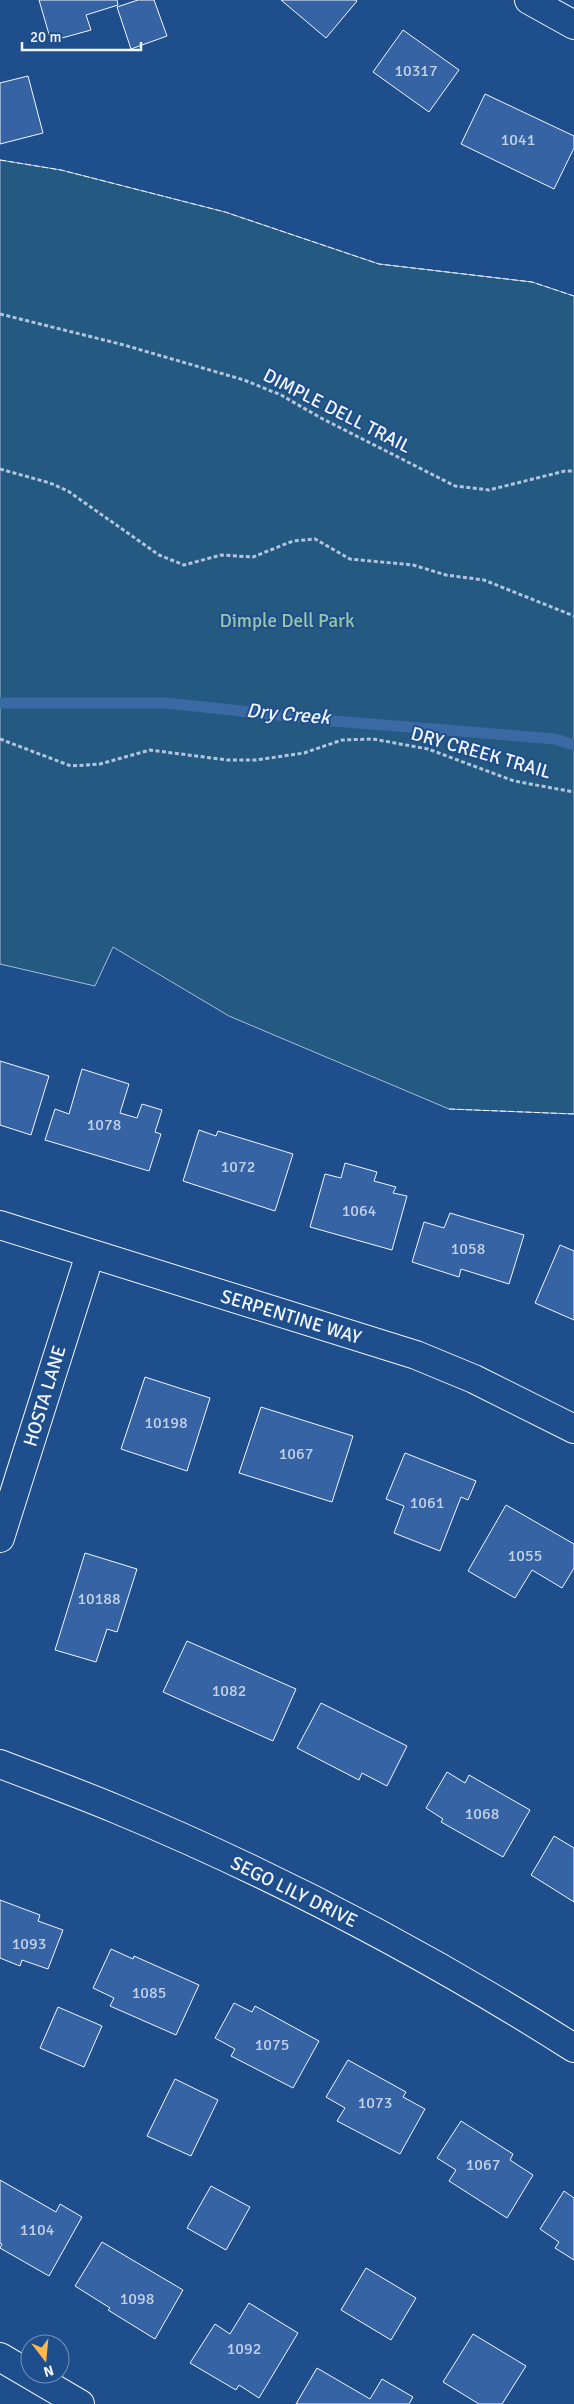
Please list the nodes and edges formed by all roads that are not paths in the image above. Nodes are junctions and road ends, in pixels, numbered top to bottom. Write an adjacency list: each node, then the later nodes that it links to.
1 (529, 0): 2 (street)
2 (574, 25)
3 (0, 1225): 4 (street, SERPENTINE WAY)
4 (90, 1254): 5 (street, SERPENTINE WAY); 6 (street, HOSTA LANE)
5 (574, 1430)
6 (0, 1538)
7 (0, 1764): 8 (street, SEGO LILY DRIVE)
8 (574, 2048)
9 (0, 2357): 10 (street)
10 (80, 2404)

